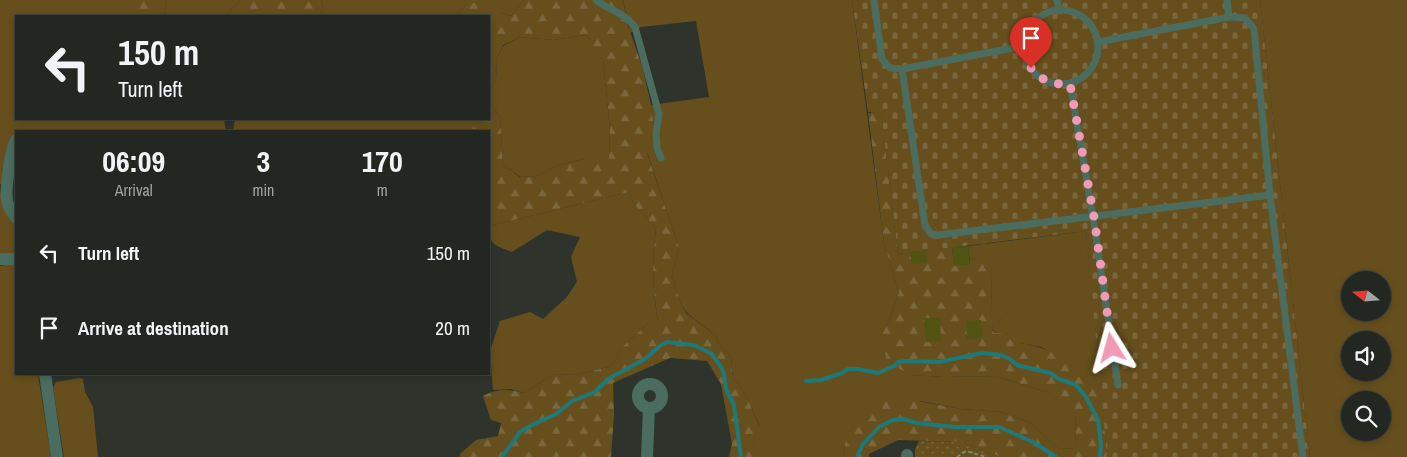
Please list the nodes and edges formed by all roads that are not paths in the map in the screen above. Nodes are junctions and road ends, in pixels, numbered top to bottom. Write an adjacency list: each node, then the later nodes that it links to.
1 (596, 0): 12 (lane)
2 (874, 0): 9 (lane)
3 (1057, 0): 5 (lane)
4 (1227, 0): 6 (lane)
5 (1059, 10): 7 (lane); 8 (lane)
6 (1228, 17): 7 (lane); 14 (lane)
7 (1098, 42): 10 (lane)
8 (1024, 48): 9 (lane); 10 (lane)
9 (902, 68): 16 (lane)
10 (1070, 84): 16 (lane)
11 (15, 143): 13 (street)
12 (660, 158)
13 (4, 185): 15 (street)
14 (1270, 195): 16 (lane); 24 (lane)
15 (15, 216)
16 (1094, 217): 20 (lane)
17 (0, 259): 18 (street)
18 (15, 259)
19 (45, 375): 22 (street)
20 (1118, 385)
21 (649, 408): 23 (street)
22 (57, 457)
23 (647, 457)
24 (1303, 457)

